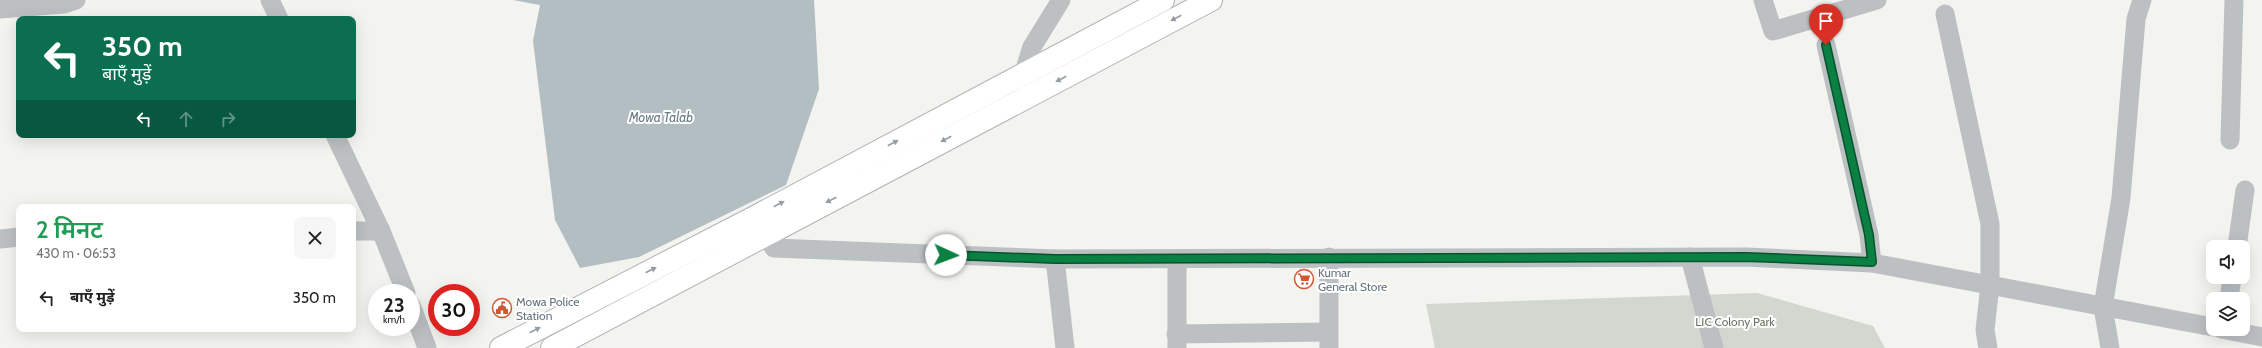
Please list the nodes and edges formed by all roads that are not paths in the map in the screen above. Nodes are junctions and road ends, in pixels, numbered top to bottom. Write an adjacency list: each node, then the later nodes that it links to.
1 (76, 0): 10 (street)
2 (1061, 0): 13 (street)
3 (1163, 0): 9 (highway)
4 (1211, 0): 17 (highway, one-way to 17)
5 (1763, 0): 6 (street)
6 (1877, 0)
7 (2142, 0): 30 (street)
8 (2234, 0): 15 (street)
9 (1140, 5): 13 (highway)
10 (0, 9)
11 (1945, 14): 29 (street)
12 (1826, 45): 27 (street)
13 (1022, 75): 17 (highway, one-way to 13)
14 (336, 138): 19 (street)
15 (2230, 140)
16 (2245, 190): 22 (street)
17 (760, 225): 25 (street); 38 (highway, one-way to 17); 39 (highway)
18 (356, 231): 19 (street)
19 (381, 231): 28 (street)
20 (16, 236): 21 (street)
21 (0, 239)
22 (2238, 240)
23 (1328, 257): 24 (street); 26 (street); 35 (street)
24 (1690, 257): 27 (street); 41 (street)
25 (1055, 259): 26 (street); 40 (street)
26 (1177, 259): 36 (street)
27 (1872, 262): 29 (street)
28 (402, 284)
29 (1990, 285): 30 (street); 42 (street)
30 (2103, 307): 31 (street); 43 (street)
31 (2206, 326)
32 (420, 329): 37 (street)
33 (2250, 335): 34 (street)
34 (2262, 337)
35 (1328, 340): 36 (street)
36 (1177, 341)
37 (427, 348)
38 (501, 348)
39 (552, 348)
40 (1065, 348)
41 (1714, 348)
42 (1988, 348)
43 (2110, 348)

